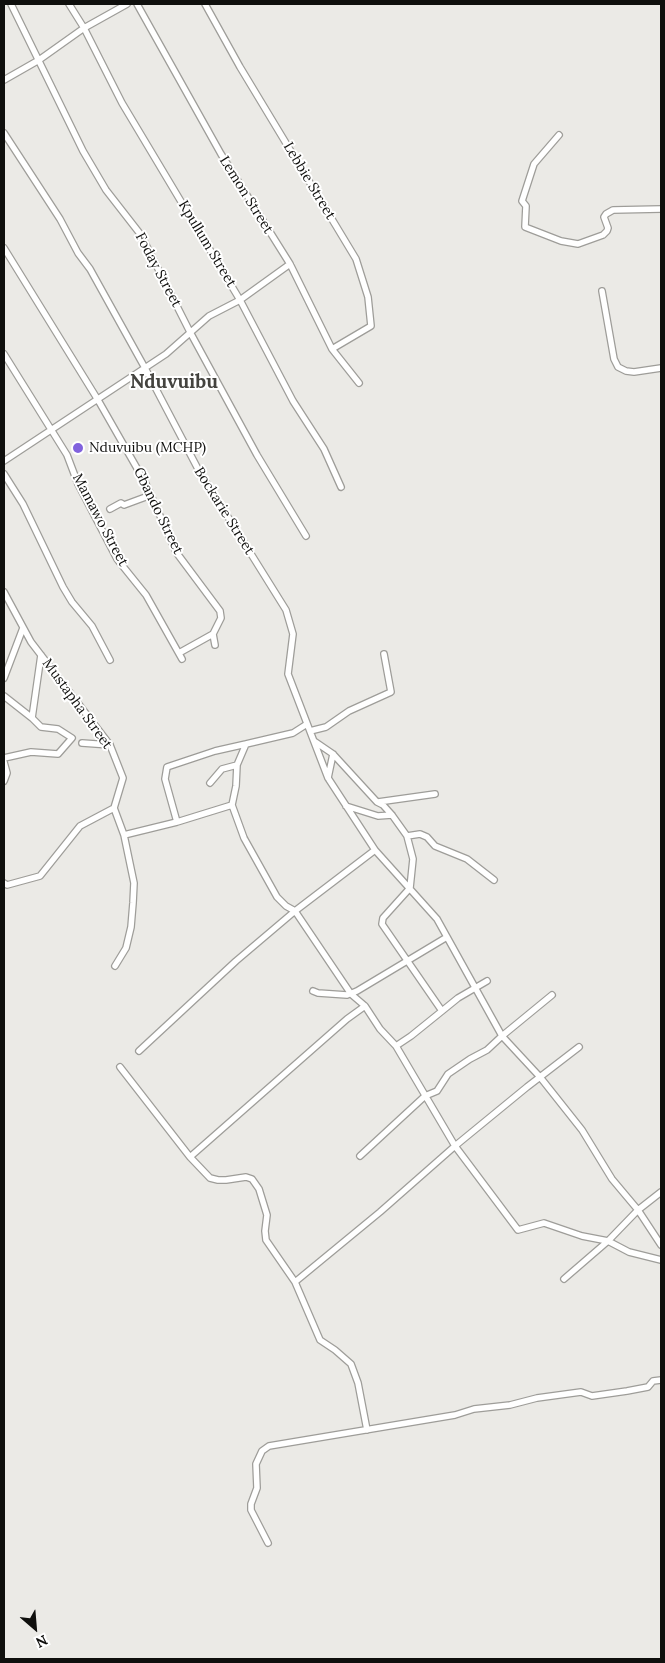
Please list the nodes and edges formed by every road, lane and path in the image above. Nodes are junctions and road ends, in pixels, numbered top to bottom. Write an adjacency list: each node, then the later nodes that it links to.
1 (11, 4): 7 (street, Foday Street)
2 (70, 4): 6 (street, Kpullum Street)
3 (127, 4): 6 (street)
4 (137, 4): 13 (street, Lemon Street)
5 (205, 4): 17 (street, Lebbie Street)
6 (84, 28): 7 (street); 15 (street, Kpullum Street)
7 (39, 60): 8 (street); 16 (street, Foday Street)
8 (4, 80)
9 (4, 133): 19 (street, Bockarie Street)
10 (559, 135): 11 (street)
11 (661, 209)
12 (4, 248): 22 (street, Gbando Street)
13 (290, 264): 15 (street); 17 (street, Lemon Street)
14 (602, 292): 20 (street)
15 (240, 300): 16 (street); 26 (street, Kpullum Street)
16 (190, 332): 19 (street); 29 (street, Foday Street)
17 (332, 349): 21 (street, Lemon Street)
18 (4, 354): 23 (street, Mamawo Street)
19 (145, 368): 22 (street); 42 (street, Bockarie Street)
20 (661, 368)
21 (359, 383)
22 (98, 400): 23 (street); 27 (street, Gbando Street)
23 (52, 431): 24 (street); 34 (street, Mamawo Street)
24 (4, 461)
25 (4, 474): 37 (street)
26 (341, 487)
27 (151, 495): 28 (street); 32 (street, Gbando Street)
28 (110, 509)
29 (306, 536)
30 (4, 592): 31 (street, Mustapha Street)
31 (23, 628): 36 (street, Mustapha Street); 39 (street)
32 (213, 634): 33 (street, Gbando Street); 34 (street)
33 (215, 645)
34 (178, 653): 38 (street, Mamawo Street)
35 (384, 654): 43 (street)
36 (41, 655): 41 (street); 47 (street, Mustapha Street)
37 (110, 660)
38 (182, 660)
39 (4, 678)
40 (4, 696): 41 (street)
41 (32, 718): 49 (street)
42 (307, 724): 43 (street, Bockarie Street); 46 (street)
43 (310, 731): 44 (street, Bockarie Street)
44 (314, 741): 48 (street); 52 (street, Bockarie Street)
45 (82, 743): 47 (street)
46 (246, 744): 51 (street); 61 (street)
47 (110, 745): 59 (street, Mustapha Street)
48 (333, 754): 52 (street); 56 (street)
49 (4, 758)
50 (4, 762): 53 (street)
51 (237, 765): 54 (street); 57 (street)
52 (328, 778): 58 (street, Bockarie Street)
53 (4, 781)
54 (210, 783)
55 (435, 794): 56 (street)
56 (377, 802): 60 (street)
57 (232, 804): 61 (street); 68 (street)
58 (346, 806): 60 (street); 64 (street, Bockarie Street)
59 (114, 808): 62 (street); 66 (street)
60 (392, 815): 63 (street)
61 (177, 822): 62 (street)
62 (124, 835): 71 (street)
63 (407, 836): 65 (street); 67 (street)
64 (375, 850): 67 (street, Bockarie Street); 68 (street)
65 (494, 880)
66 (4, 883)
67 (410, 888): 69 (street, Bockarie Street); 70 (street)
68 (295, 911): 75 (street); 82 (street)
69 (447, 937): 70 (street); 73 (street, Bockarie Street)
70 (408, 961): 75 (street); 78 (street)
71 (115, 966)
72 (488, 981): 73 (street)
73 (474, 988): 78 (street); 79 (street, Bockarie Street)
74 (313, 990): 75 (street)
75 (351, 994): 77 (street)
76 (552, 995): 79 (street)
77 (365, 1006): 80 (street); 88 (street)
78 (442, 1010): 80 (street)
79 (502, 1036): 84 (street, Bockarie Street); 85 (street)
80 (396, 1046): 85 (street)
81 (580, 1047): 84 (street)
82 (139, 1051)
83 (120, 1067): 88 (street)
84 (540, 1077): 86 (street); 90 (street, Bockarie Street)
85 (425, 1096): 86 (street); 87 (street)
86 (455, 1146): 91 (street); 95 (street)
87 (360, 1156)
88 (190, 1157): 95 (street)
89 (661, 1192): 90 (street)
90 (638, 1210): 91 (street); 92 (street, Bockarie Street)
91 (608, 1240): 93 (street); 94 (street)
92 (661, 1245)
93 (661, 1260)
94 (564, 1279)
95 (295, 1282): 97 (street)
96 (661, 1380): 97 (street)
97 (367, 1430): 98 (street)
98 (268, 1543)

